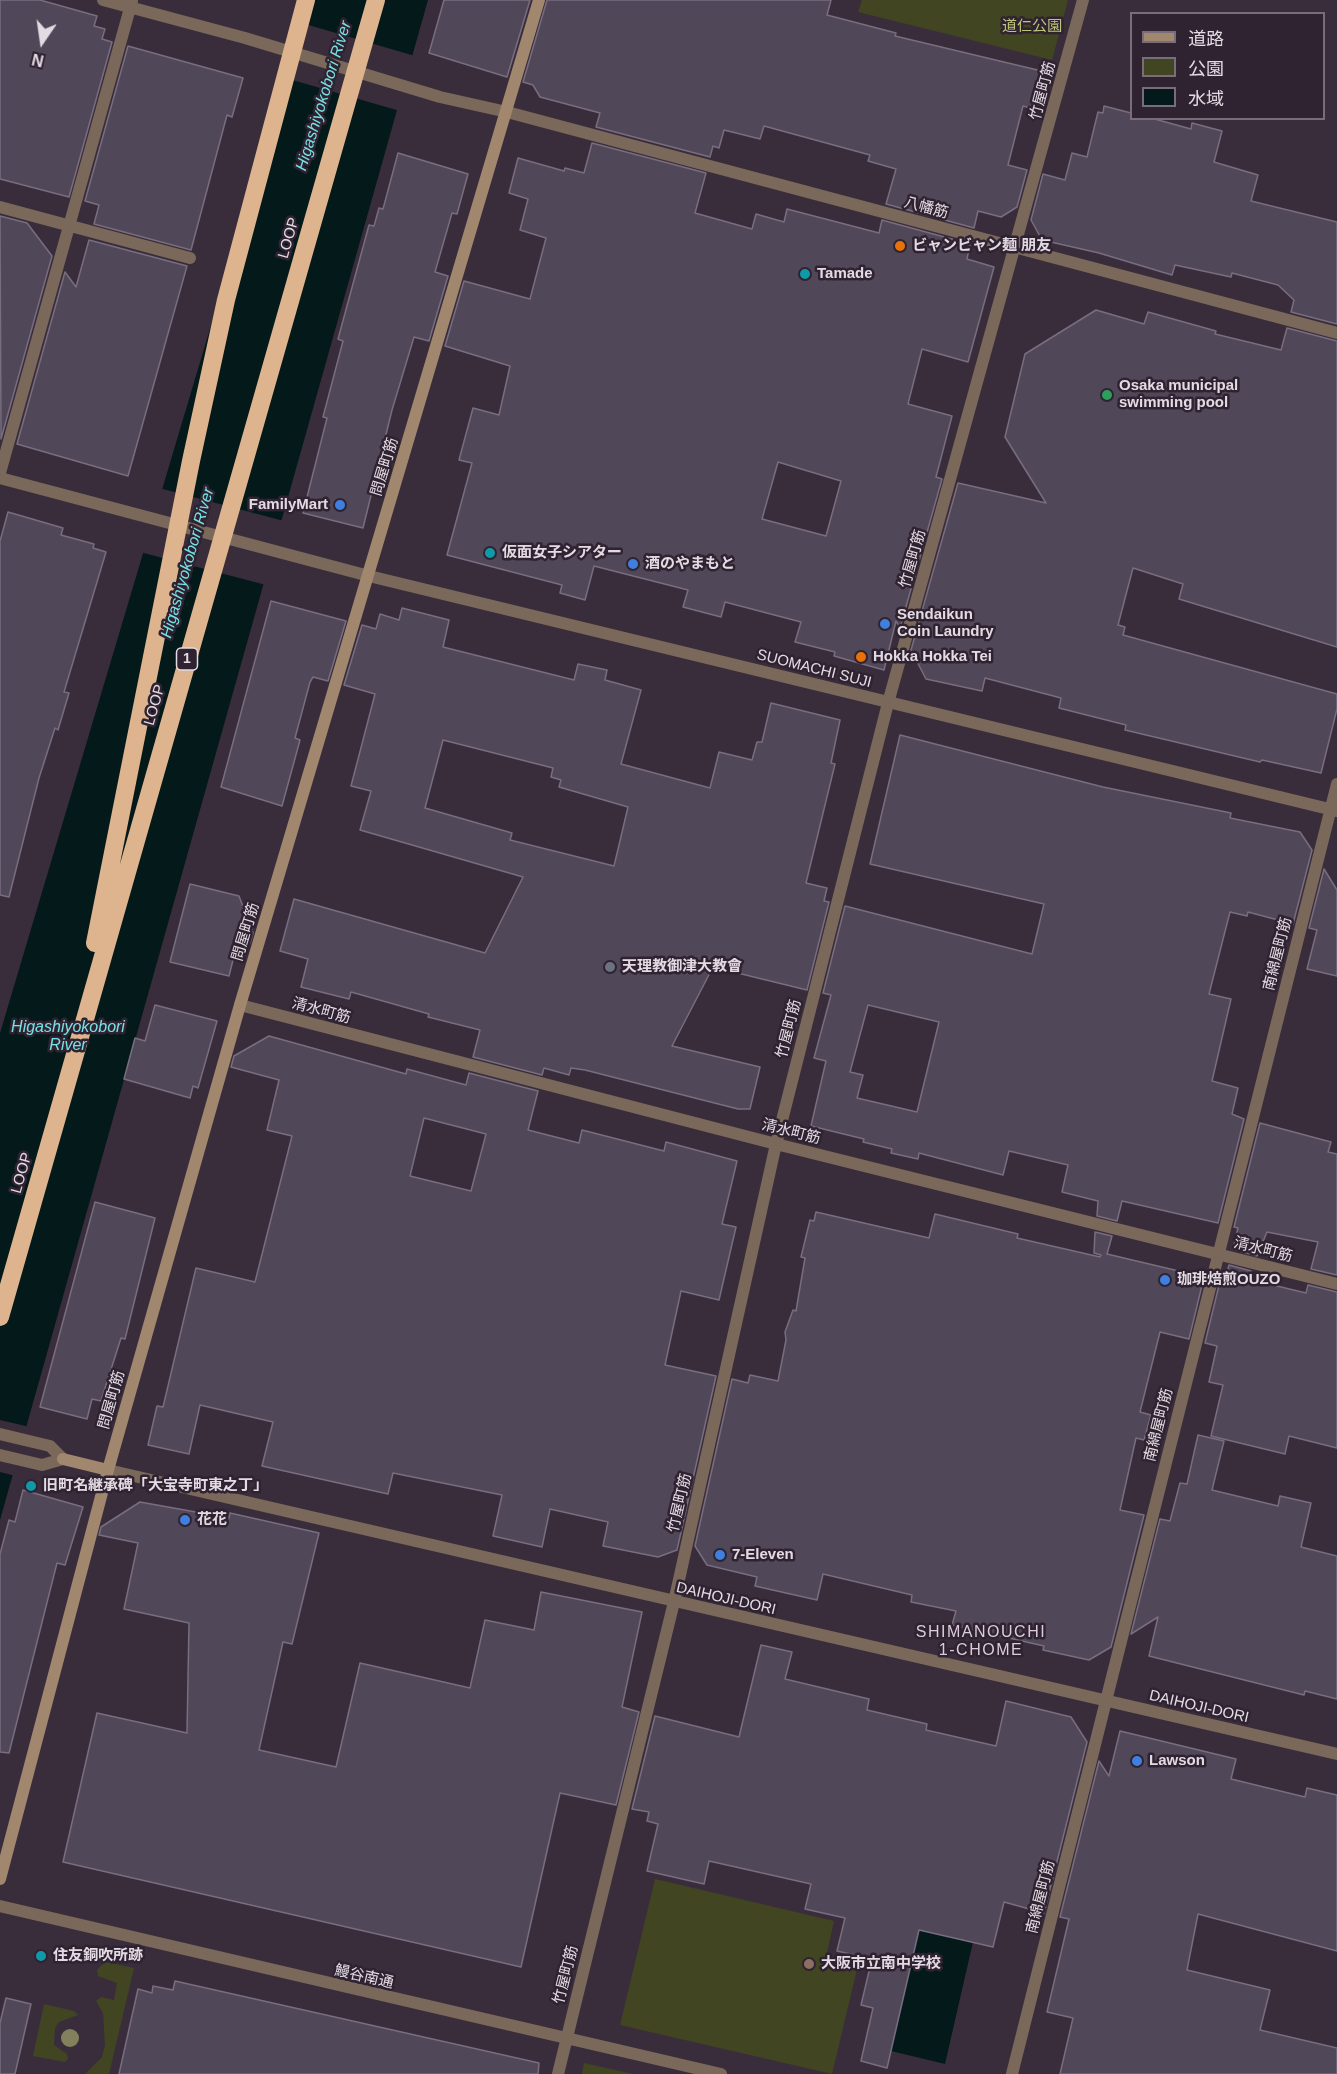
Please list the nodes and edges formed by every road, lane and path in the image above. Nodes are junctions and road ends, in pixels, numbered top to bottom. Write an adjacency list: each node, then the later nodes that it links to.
1 (104, 0): 6 (street, 八幡筋)
2 (306, 0): 20 (highway)
3 (376, 0): 20 (highway, LOOP / 1)
4 (539, 0): 7 (street, 問屋町筋)
5 (1083, 0): 10 (street, 竹屋町筋)
6 (131, 4): 7 (street, 八幡筋); 9 (street)
7 (507, 112): 10 (street, 八幡筋); 15 (street, 問屋町筋)
8 (0, 207): 9 (street)
9 (68, 226): 11 (street); 13 (street)
10 (1016, 248): 12 (street, 八幡筋); 16 (street, 竹屋町筋)
11 (190, 258)
12 (1337, 333)
13 (0, 472)
14 (0, 478): 15 (street, SUOMACHI SUJI)
15 (369, 576): 16 (street, SUOMACHI SUJI); 19 (street, 問屋町筋)
16 (888, 703): 18 (street, SUOMACHI SUJI); 21 (street, 竹屋町筋)
17 (1337, 784): 18 (street, 南綿屋町筋)
18 (1334, 810): 22 (street, 南綿屋町筋)
19 (240, 1005): 21 (street, 清水町筋); 28 (street, 問屋町筋)
20 (69, 1072): 24 (highway, LOOP / 1)
21 (776, 1144): 22 (street, 清水町筋); 29 (street, 竹屋町筋)
22 (1218, 1255): 23 (street, 清水町筋); 30 (street, 南綿屋町筋)
23 (1337, 1284)
24 (0, 1317)
25 (0, 1434): 27 (street)
26 (0, 1455): 27 (street)
27 (63, 1459): 28 (street)
28 (108, 1470): 29 (street, DAIHOJI-DORI); 32 (street, 問屋町筋)
29 (674, 1602): 30 (street, DAIHOJI-DORI); 34 (street, 竹屋町筋)
30 (1105, 1701): 31 (street, DAIHOJI-DORI); 37 (street, 南綿屋町筋)
31 (1337, 1754)
32 (0, 1879)
33 (0, 1906): 34 (street, 鰻谷南通)
34 (566, 2040): 35 (street, 竹屋町筋); 36 (street, 鰻谷南通)
35 (558, 2074)
36 (721, 2074)
37 (1012, 2074)

